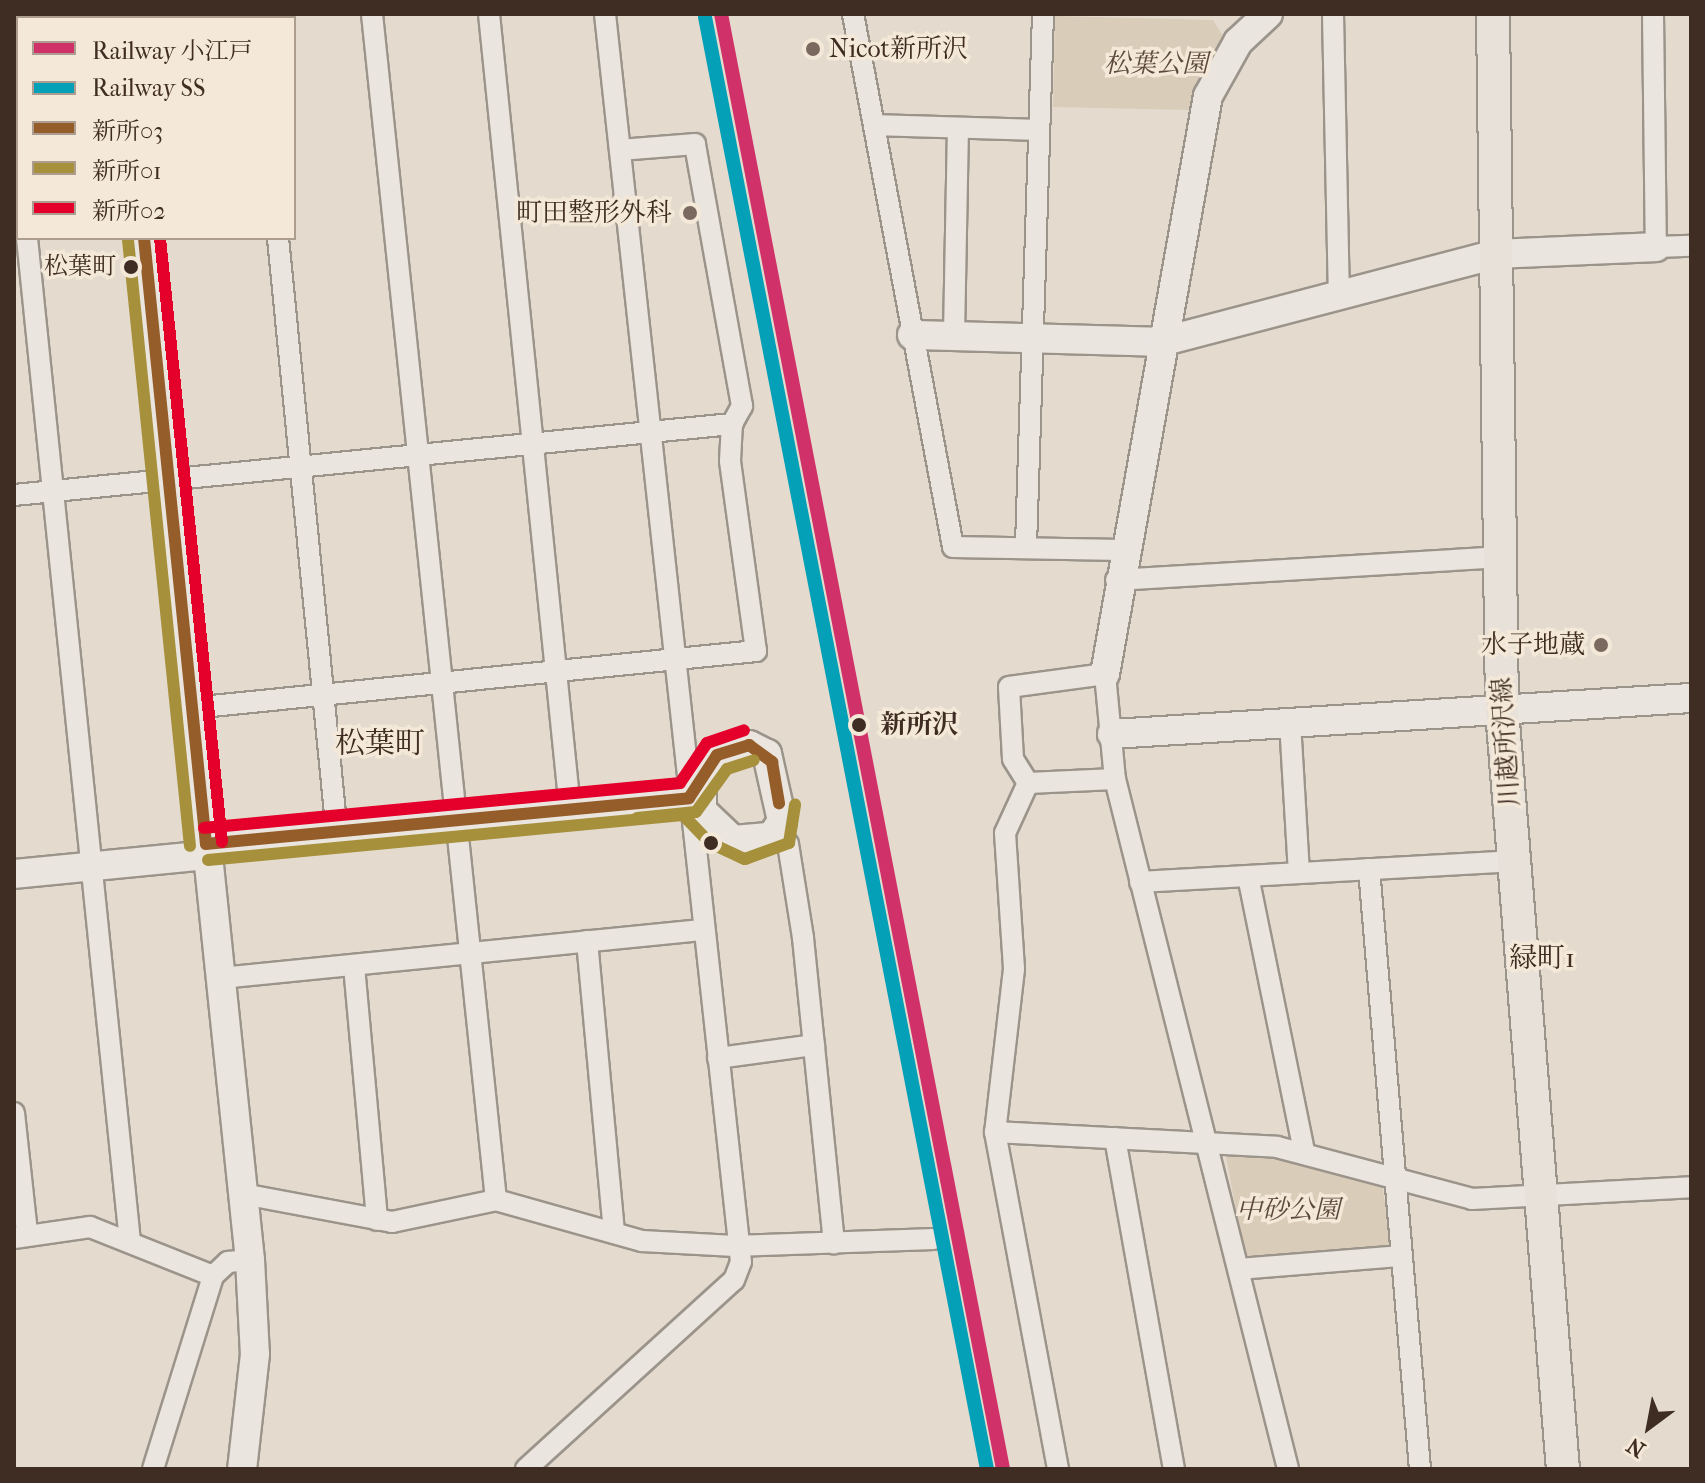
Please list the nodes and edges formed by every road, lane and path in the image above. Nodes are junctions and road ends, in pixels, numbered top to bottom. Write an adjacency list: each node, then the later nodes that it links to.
1 (372, 14): 28 (street)
2 (489, 14): 27 (street)
3 (605, 14): 13 (street)
4 (853, 14): 10 (street)
5 (1043, 14): 12 (street)
6 (1268, 14): 24 (street)
7 (1333, 14): 20 (street)
8 (1493, 14): 19 (main road, 川越所沢線)
9 (1653, 14): 18 (street)
10 (874, 125): 11 (street); 21 (street)
11 (958, 129): 12 (street); 22 (street)
12 (1039, 130): 23 (street)
13 (620, 150): 25 (street); 26 (street)
14 (27, 240): 31 (street)
15 (144, 240): 30 (street)
16 (278, 240): 29 (street)
17 (1691, 246): 18 (street)
18 (1656, 247): 19 (street)
19 (1497, 254): 20 (street); 35 (main road, 川越所沢線)
20 (1339, 296): 24 (street)
21 (912, 335): 22 (street); 33 (street)
22 (954, 335): 23 (street)
23 (1036, 338): 24 (street); 33 (street)
24 (1161, 342): 34 (street)
25 (732, 424): 26 (street); 37 (street)
26 (649, 430): 27 (street); 37 (street)
27 (532, 441): 28 (street); 38 (street)
28 (420, 454): 29 (street); 40 (street)
29 (300, 469): 30 (street); 41 (street)
30 (169, 480): 31 (street); 43 (street)
31 (51, 492): 32 (street); 56 (street)
32 (14, 495)
33 (1026, 546): 34 (street)
34 (1122, 550): 36 (street)
35 (1498, 557): 36 (street); 44 (main road, 川越所沢線)
36 (1116, 580): 39 (street)
37 (678, 655): 38 (street); 49 (street)
38 (558, 669): 40 (street); 50 (street)
39 (1105, 674): 46 (street); 48 (street)
40 (441, 681): 41 (street); 51 (street)
41 (322, 694): 43 (street); 53 (street)
42 (1691, 698): 44 (street)
43 (192, 708): 54 (street)
44 (1502, 710): 45 (street); 55 (main road, 川越所沢線)
45 (1290, 722): 46 (street); 58 (street)
46 (1112, 734): 47 (street)
47 (1115, 779): 48 (street); 61 (street)
48 (1028, 783): 70 (street)
49 (698, 798): 50 (street); 52 (street); 52 (street); 62 (street)
50 (570, 809): 51 (street)
51 (455, 822): 53 (street); 64 (street)
52 (777, 832): 67 (street)
53 (337, 833): 54 (street)
54 (207, 849): 56 (street); 66 (street)
55 (1515, 861): 57 (street); 77 (main road, 川越所沢線)
56 (89, 865): 59 (street); 83 (street)
57 (1369, 869): 58 (street); 74 (street)
58 (1299, 873): 60 (street)
59 (14, 874)
60 (1248, 876): 61 (street); 73 (street)
61 (1140, 882): 72 (street)
62 (702, 930): 63 (street); 68 (street)
63 (587, 941): 64 (street); 80 (street)
64 (470, 955): 65 (street); 78 (street)
65 (354, 966): 66 (street); 79 (street)
66 (221, 978): 76 (street)
67 (814, 1045): 68 (street); 84 (street)
68 (718, 1058): 85 (street)
69 (14, 1113): 81 (street)
70 (995, 1132): 71 (street); 93 (street)
71 (1115, 1138): 72 (street); 94 (street)
72 (1205, 1141): 73 (street); 88 (street)
73 (1304, 1152): 74 (street)
74 (1395, 1180): 77 (street); 86 (street)
75 (1691, 1187): 77 (street)
76 (243, 1194): 79 (street); 87 (street)
77 (1541, 1197): 97 (main road, 川越所沢線)
78 (496, 1200): 79 (street); 80 (street)
79 (377, 1220)
80 (614, 1233): 85 (street)
81 (20, 1235): 83 (street)
82 (934, 1239): 84 (street)
83 (130, 1242): 89 (street)
84 (834, 1243): 85 (street)
85 (735, 1246): 92 (street)
86 (1401, 1256): 88 (street); 96 (street)
87 (250, 1260): 89 (street); 91 (street)
88 (1239, 1269): 95 (street)
89 (213, 1276): 90 (street)
90 (153, 1469)
91 (242, 1469)
92 (526, 1469)
93 (1058, 1469)
94 (1174, 1469)
95 (1288, 1469)
96 (1420, 1469)
97 (1563, 1469)

